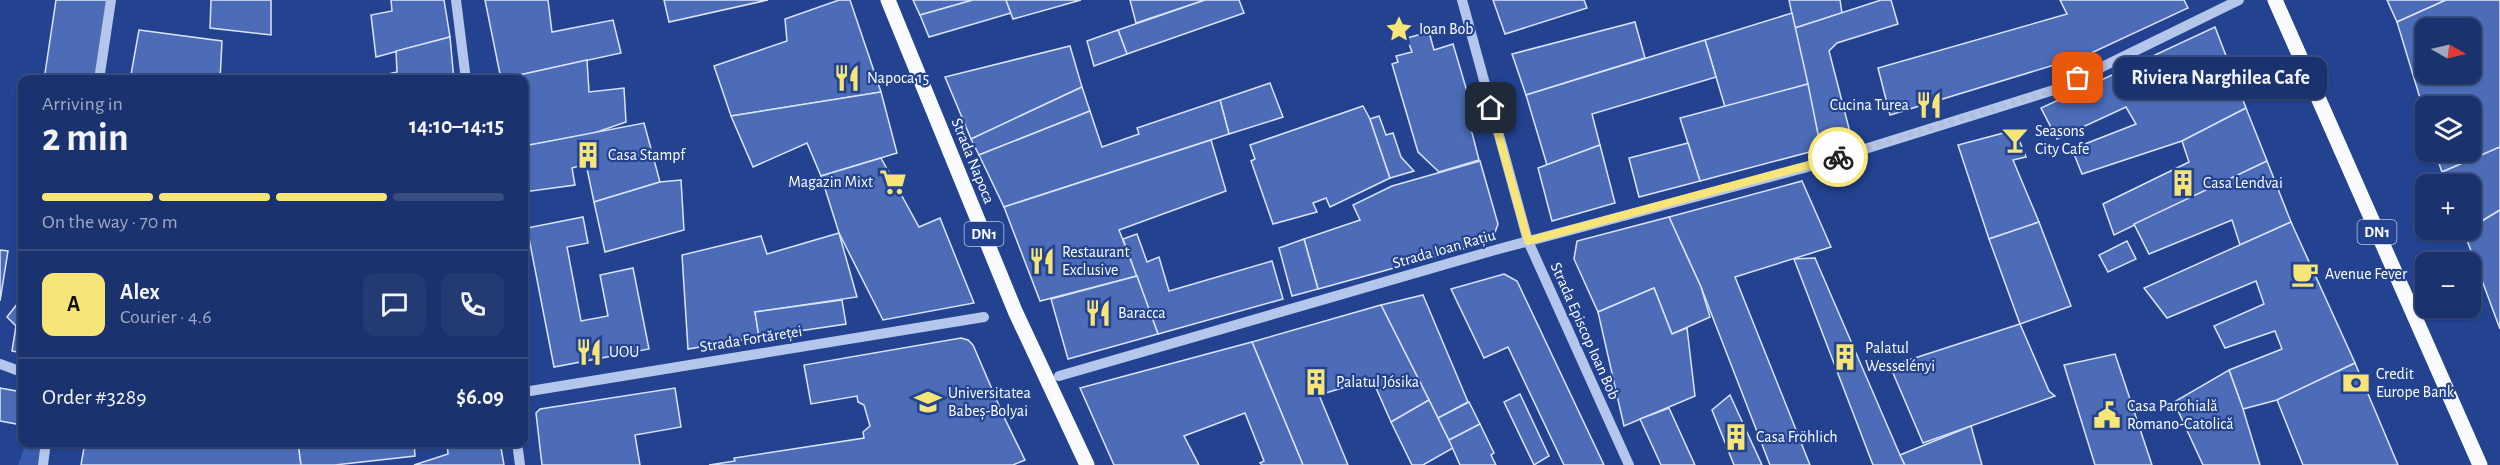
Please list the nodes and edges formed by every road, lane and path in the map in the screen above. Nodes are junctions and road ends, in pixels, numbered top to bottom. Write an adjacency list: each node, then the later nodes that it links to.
1 (111, 0): 7 (street)
2 (456, 0): 8 (street)
3 (888, 0): 19 (main road, Strada Napoca / DN1)
4 (1462, 0): 9 (street, Strada Episcop Ioan Bob)
5 (2239, 0): 9 (street, Strada Ioan Rațiu)
6 (2275, 0): 21 (main road, DN1)
7 (100, 75)
8 (465, 75)
9 (1528, 241): 13 (street, Strada Ioan Rațiu); 20 (street, Strada Episcop Ioan Bob)
10 (984, 317): 14 (street, Strada Fortăreței)
11 (0, 364): 12 (street)
12 (18, 371)
13 (1059, 376)
14 (528, 391)
15 (45, 447): 17 (street)
16 (518, 447): 18 (street)
17 (43, 465)
18 (520, 465)
19 (1087, 465)
20 (1629, 465)
21 (2480, 465)

